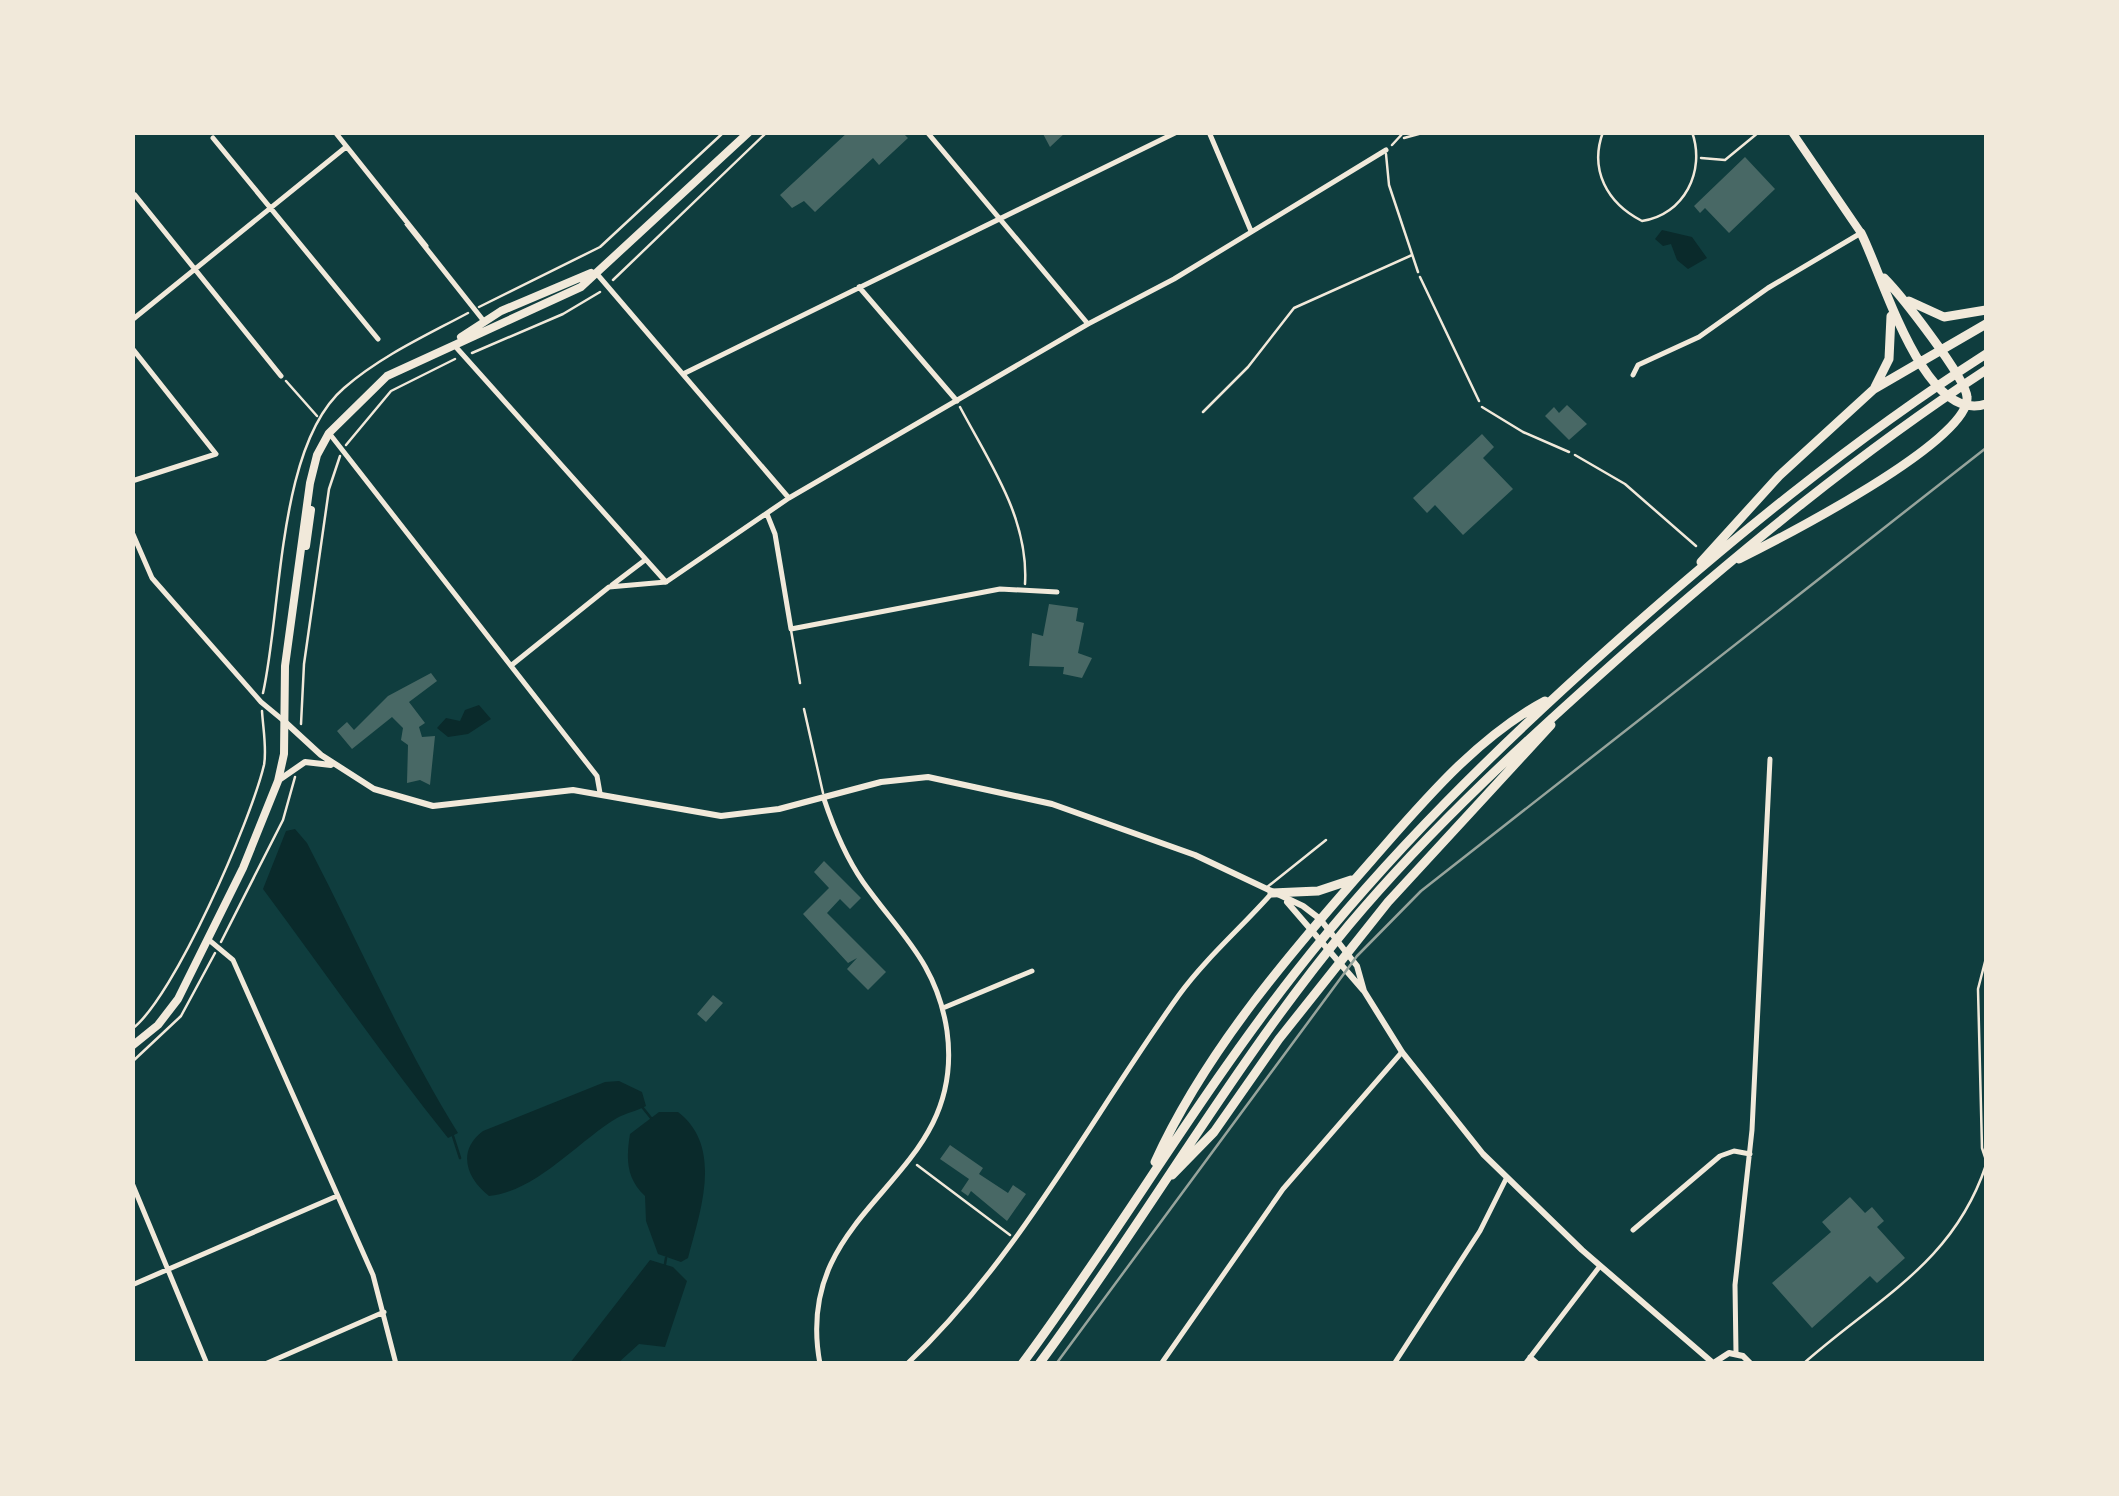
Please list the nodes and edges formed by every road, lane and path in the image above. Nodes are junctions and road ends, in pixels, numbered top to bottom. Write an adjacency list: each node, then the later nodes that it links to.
1 (335, 132): 16 (street)
2 (724, 132): 31 (path)
3 (749, 132): 26 (main road)
4 (927, 132): 21 (street)
5 (1178, 132): 21 (street)
6 (1210, 132): 22 (street)
7 (1426, 132): 14 (path)
8 (1561, 132): 9 (path)
9 (1581, 132)
10 (1602, 132): 18 (lane)
11 (1692, 132): 18 (lane)
12 (1759, 132): 18 (lane)
13 (1792, 132): 23 (main road)
14 (1403, 135): 17 (path)
15 (213, 138): 20 (street)
16 (346, 147): 20 (street); 31 (street)
17 (1386, 150): 22 (street); 24 (lane)
18 (1699, 158)
19 (136, 196): 25 (street)
20 (270, 205): 25 (street); 38 (street)
21 (1000, 219): 29 (street); 36 (street)
22 (1251, 232): 36 (street)
23 (1861, 234): 28 (highway); 47 (street)
24 (1412, 255): 27 (lane); 54 (lane)
25 (196, 268): 34 (street); 48 (street)
26 (595, 272): 35 (main road); 39 (main road); 46 (street)
27 (1418, 272): 52 (path)
28 (1884, 278): 30 (highway); 32 (highway)
29 (859, 288): 46 (street); 50 (street)
30 (1905, 299): 33 (highway); 41 (highway)
31 (478, 308): 35 (street); 43 (path)
32 (1890, 309): 44 (highway); 49 (highway)
33 (1986, 310)
34 (132, 320)
35 (483, 320): 39 (main road)
36 (1088, 324): 50 (street)
37 (1986, 324): 41 (highway)
38 (378, 338): 43 (path)
39 (453, 342): 56 (main road); 63 (street)
40 (132, 348): 58 (street)
41 (1939, 351): 44 (highway); 53 (highway)
42 (1986, 354): 65 (highway)
43 (386, 357): 55 (path)
44 (1921, 362): 49 (highway); 53 (highway)
45 (1986, 370): 64 (highway)
46 (685, 373): 59 (street)
47 (1633, 374)
48 (281, 376): 55 (path)
49 (1874, 389): 65 (highway)
50 (956, 401): 59 (street); 68 (path)
51 (1986, 404): 53 (highway)
52 (1482, 406): 57 (lane)
53 (1966, 407): 64 (highway)
54 (1203, 412)
55 (318, 417): 75 (path)
56 (330, 433): 71 (street); 78 (main road)
57 (1570, 452): 62 (path)
58 (132, 481)
59 (789, 498): 60 (street)
60 (766, 514): 66 (street); 70 (street)
61 (132, 532): 75 (street)
62 (1696, 546)
63 (645, 560): 66 (street); 67 (street)
64 (1723, 567): 76 (highway)
65 (1690, 576): 74 (highway)
66 (666, 582): 67 (street)
67 (610, 586): 71 (street)
68 (1025, 587): 69 (street); 70 (street)
69 (1056, 592)
70 (791, 630): 72 (lane)
71 (513, 664): 84 (street)
72 (800, 683)
73 (302, 692): 79 (path)
74 (1556, 695): 87 (highway); 110 (highway)
75 (261, 702): 78 (street); 100 (path)
76 (1564, 706): 94 (highway); 108 (highway)
77 (804, 709): 85 (lane)
78 (284, 722): 79 (street); 83 (main road)
79 (301, 738): 82 (street)
80 (1770, 759): 104 (street)
81 (297, 766): 82 (street); 83 (street); 93 (path)
82 (335, 766): 84 (street)
83 (278, 780): 92 (main road)
84 (600, 793): 85 (street)
85 (824, 800): 88 (street); 99 (street)
86 (1326, 840): 88 (lane)
87 (1358, 876): 88 (highway); 90 (highway)
88 (1269, 891): 89 (street); 113 (street)
89 (1286, 902): 90 (street); 91 (street)
90 (1322, 921): 91 (highway); 94 (street)
91 (1313, 932): 96 (street); 110 (highway)
92 (209, 940): 93 (street); 101 (main road)
93 (219, 946): 103 (path); 111 (street)
94 (1347, 952): 96 (highway); 98 (street)
95 (1986, 958): 106 (path)
96 (1338, 962): 98 (street); 108 (highway)
97 (1032, 972): 99 (street)
98 (1364, 991): 102 (street)
99 (943, 1008): 105 (street)
100 (132, 1029)
101 (132, 1046)
102 (1402, 1052): 107 (street); 128 (street)
103 (132, 1062)
104 (1750, 1154): 112 (street); 118 (street)
105 (912, 1161): 113 (path); 124 (street)
106 (1986, 1162): 133 (path)
107 (1506, 1179): 114 (street); 129 (street)
108 (1163, 1182): 127 (highway)
109 (132, 1183): 115 (street)
110 (1145, 1184): 126 (highway)
111 (337, 1196): 115 (street); 117 (street)
112 (1633, 1230)
113 (1015, 1239): 125 (street)
114 (1600, 1266): 119 (street); 120 (street)
115 (168, 1269): 116 (street); 121 (street)
116 (132, 1286)
117 (384, 1312): 122 (street); 123 (street)
118 (1736, 1353): 120 (street); 132 (street)
119 (1530, 1357): 130 (street); 131 (street)
120 (1712, 1363)
121 (207, 1364)
122 (265, 1364)
123 (396, 1364)
124 (820, 1364)
125 (907, 1364)
126 (1022, 1364)
127 (1039, 1364)
128 (1161, 1364)
129 (1394, 1364)
130 (1524, 1364)
131 (1538, 1364)
132 (1751, 1364)
133 (1804, 1364)

